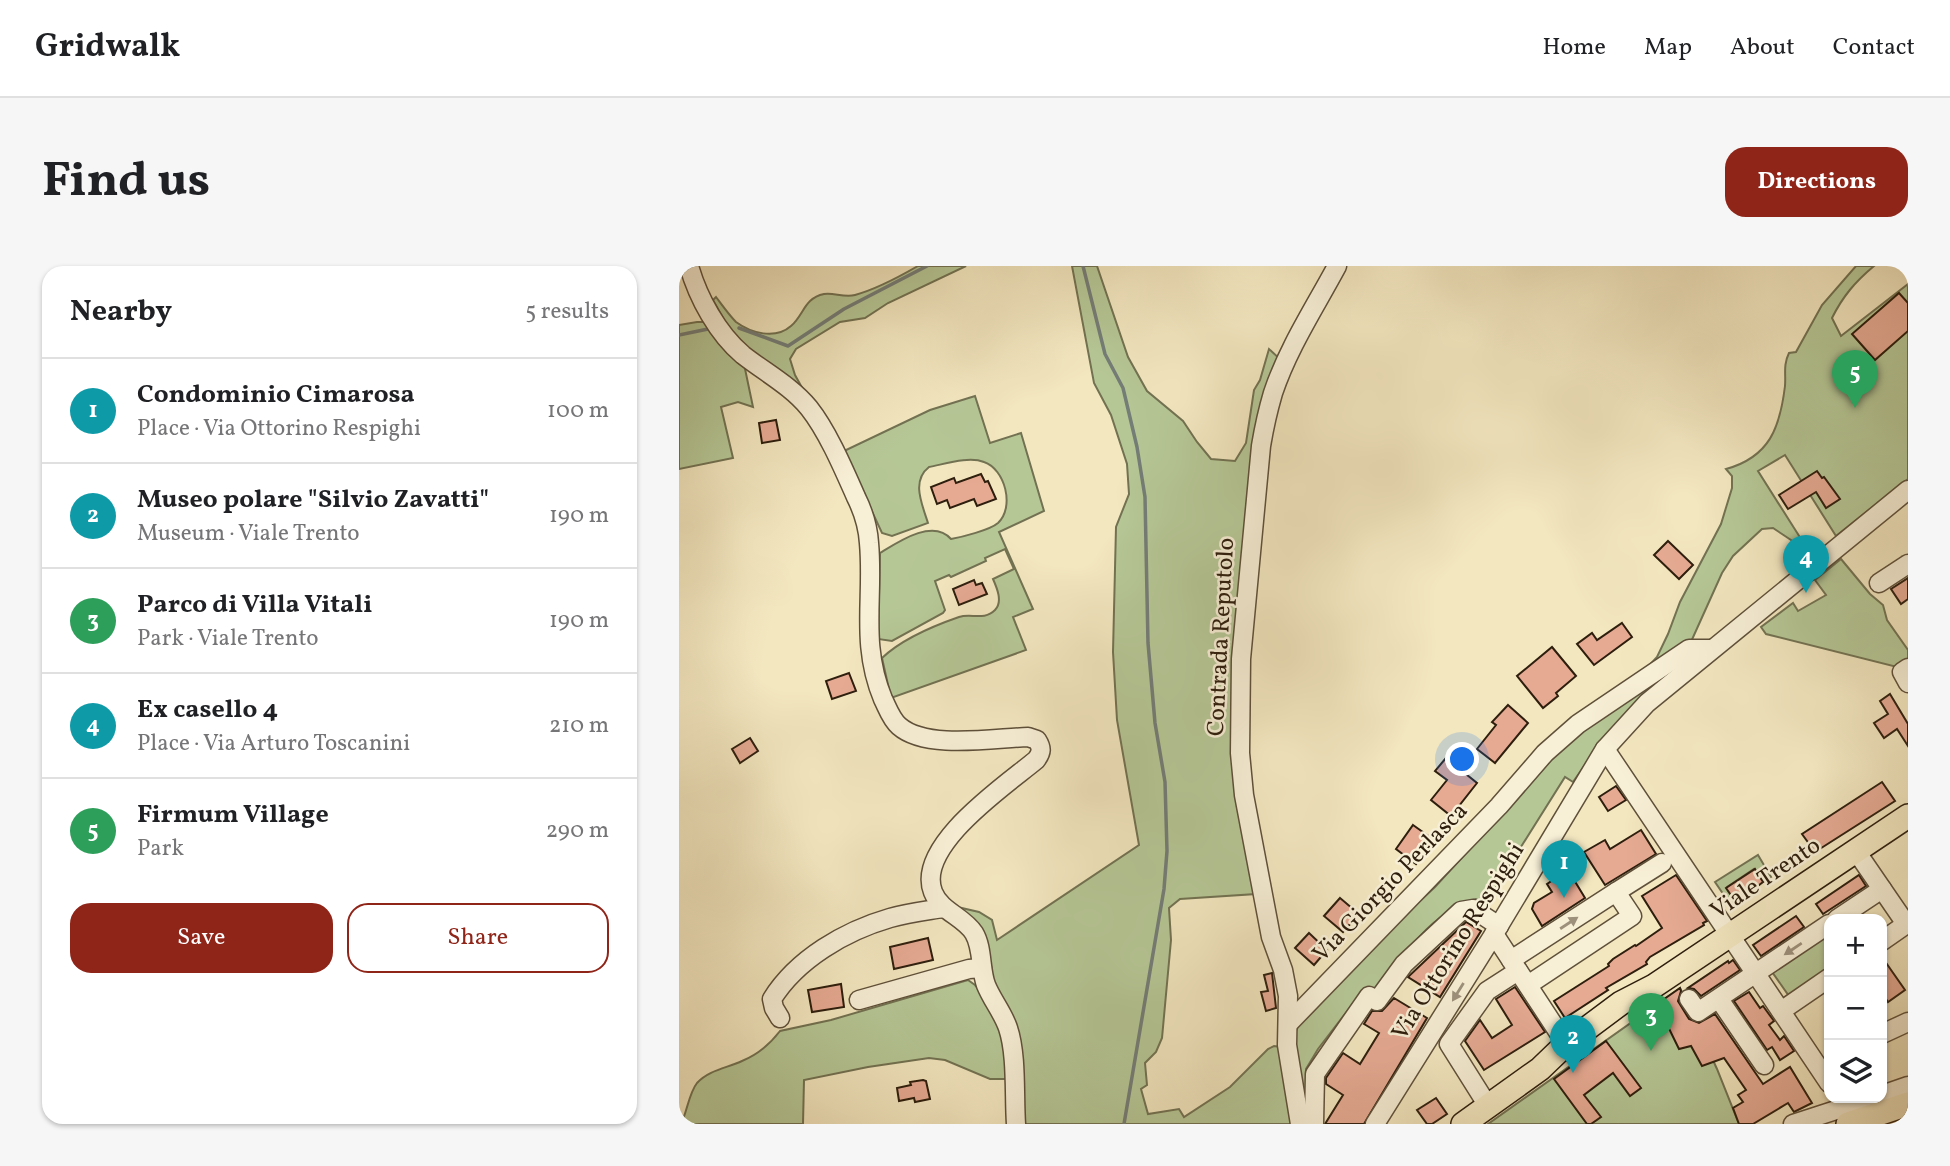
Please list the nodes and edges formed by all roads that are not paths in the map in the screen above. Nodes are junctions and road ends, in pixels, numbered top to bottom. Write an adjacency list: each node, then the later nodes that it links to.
1 (689, 266): 15 (street)
2 (1337, 266): 32 (street, Contrada Reputolo)
3 (1908, 490): 6 (street, Via Ottorino Respighi)
4 (1908, 564): 5 (street)
5 (1879, 583)
6 (1711, 649): 9 (street, Via Ottorino Respighi); 32 (street, Via Giorgio Perlasca)
7 (1908, 668): 8 (street)
8 (1908, 683)
9 (1605, 749): 19 (street, Via Ottorino Respighi); 20 (street)
10 (1908, 816): 11 (main road, Viale Trento)
11 (1856, 851): 13 (street); 20 (main road, Viale Trento)
12 (1662, 863): 14 (street)
13 (1882, 889): 16 (street); 17 (street)
14 (1616, 892): 23 (street, one-way to 14); 23 (street)
15 (943, 908): 22 (street); 30 (street)
16 (1844, 914)
17 (1907, 923): 21 (street)
18 (1824, 928): 24 (street, one-way to 24)
19 (1497, 930): 23 (street); 45 (street); 46 (street, Via Ottorino Respighi, one-way to 46)
20 (1730, 935): 24 (street); 34 (main road, Viale Trento)
21 (1887, 937)
22 (982, 968): 28 (street); 43 (street)
23 (1519, 972): 34 (street); 41 (street)
24 (1756, 974): 27 (street); 29 (street)
25 (1824, 981): 29 (street)
26 (1689, 999): 27 (street)
27 (1719, 999): 35 (street)
28 (859, 1000)
29 (1781, 1011): 36 (street)
30 (780, 1018)
31 (1908, 1021): 33 (street)
32 (1289, 1023): 44 (street)
33 (1887, 1032)
34 (1569, 1049): 41 (main road, Viale Trento)
35 (1764, 1065)
36 (1824, 1067)
37 (1908, 1086): 38 (street)
38 (1887, 1093)
39 (1860, 1103): 42 (street)
40 (1908, 1104): 42 (main road)
41 (1488, 1106): 47 (main road, Viale Trento)
42 (1843, 1110): 48 (street)
43 (1016, 1124)
44 (1300, 1124)
45 (1314, 1124)
46 (1374, 1124)
47 (1463, 1124)
48 (1793, 1124)

